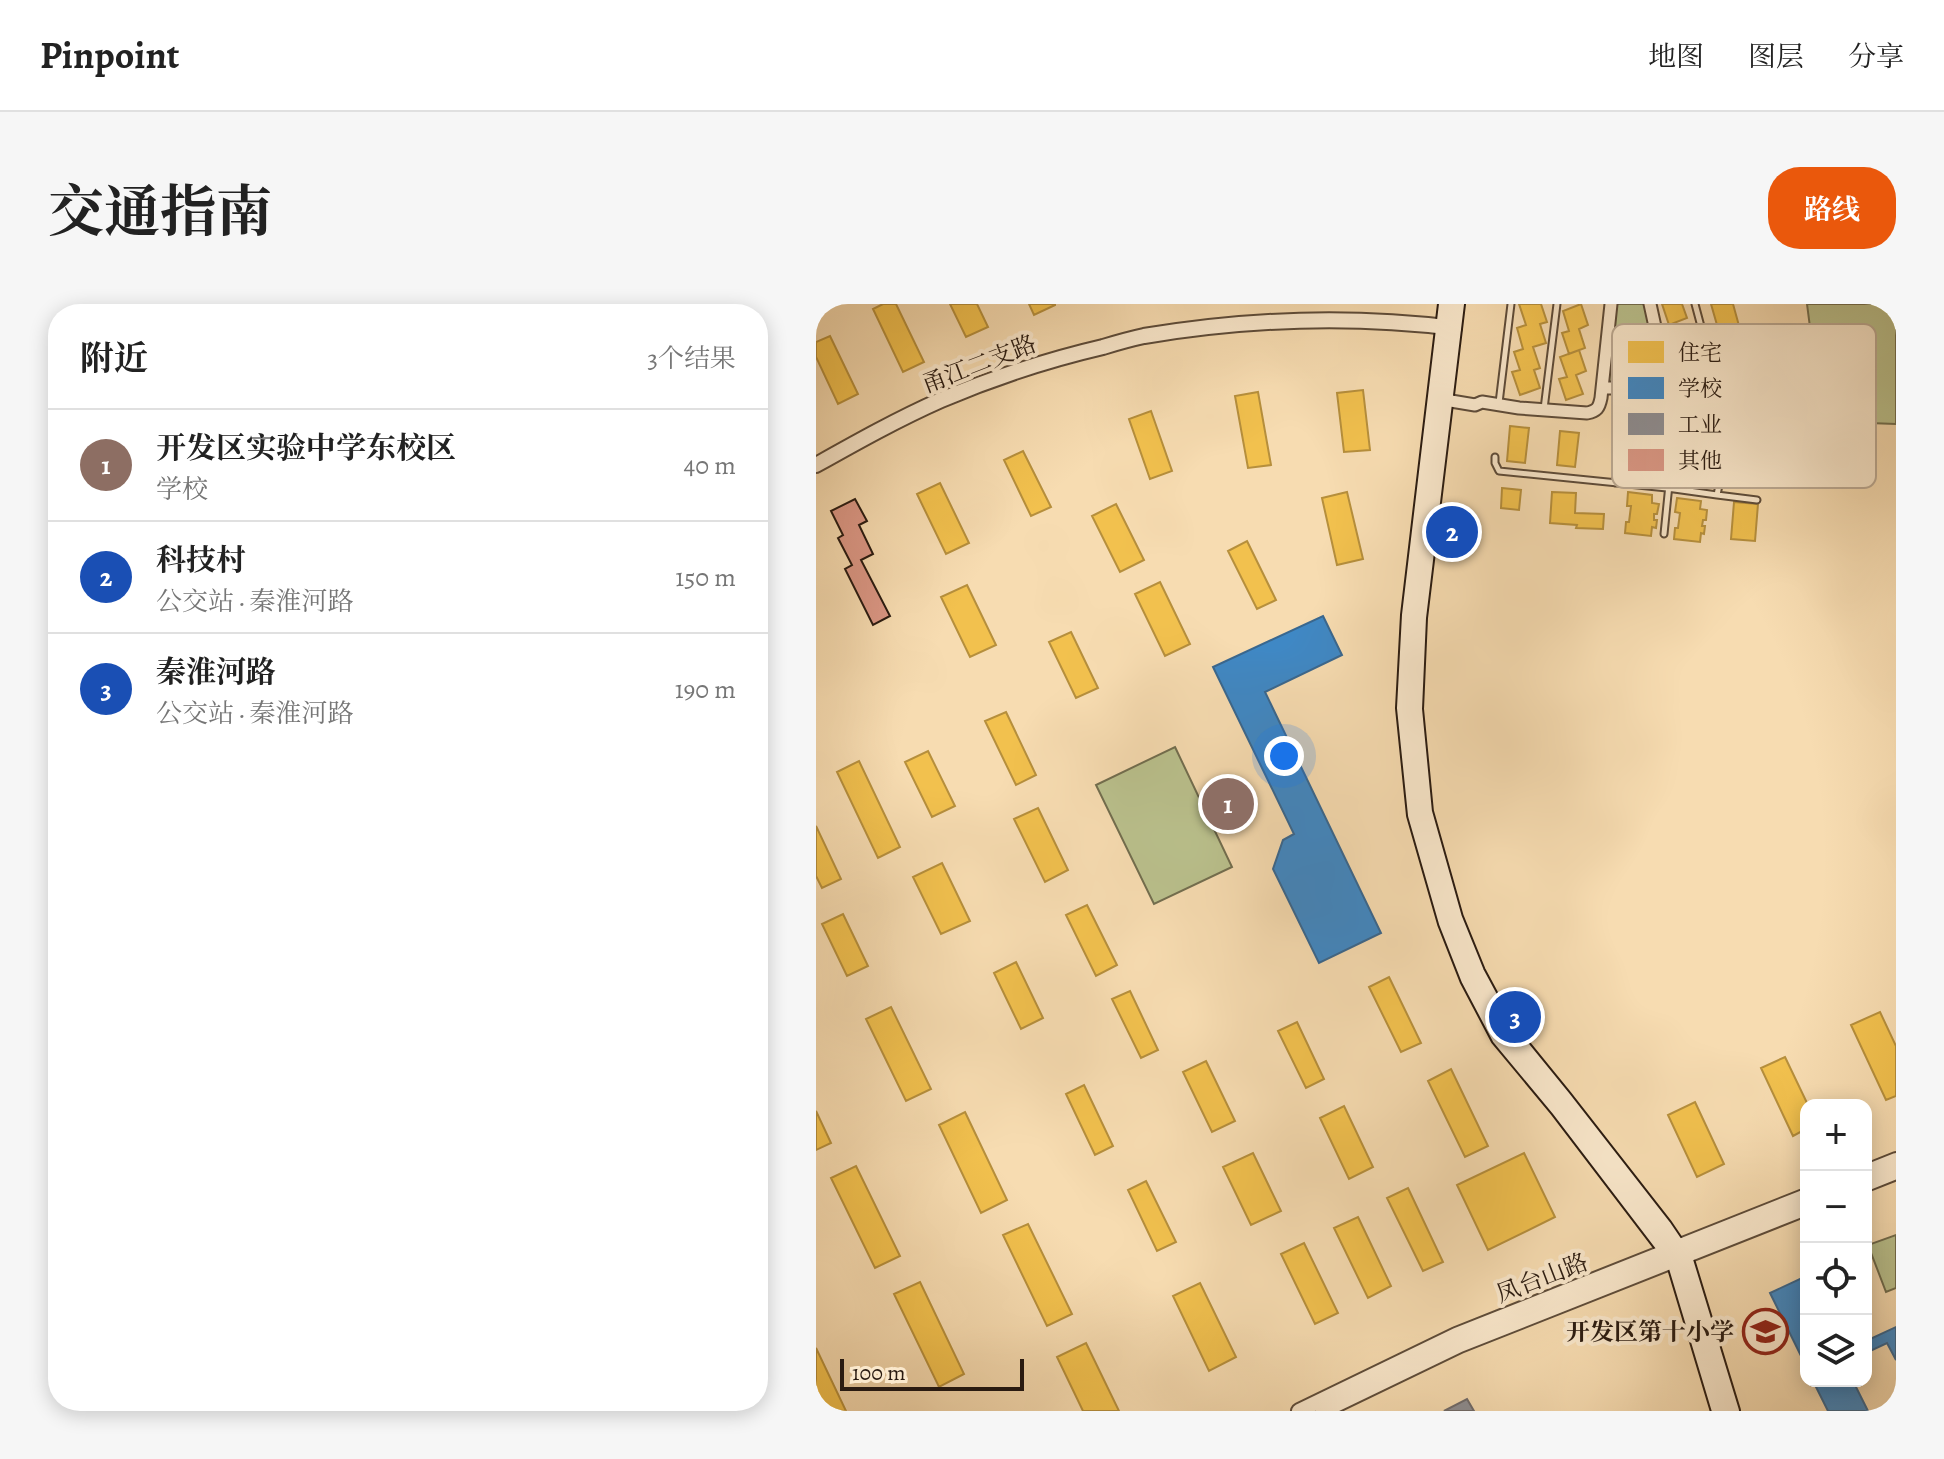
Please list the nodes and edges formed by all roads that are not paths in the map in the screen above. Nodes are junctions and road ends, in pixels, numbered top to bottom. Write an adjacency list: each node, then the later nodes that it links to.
1 (1446, 304): 10 (main road)
2 (1457, 304): 10 (main road)
3 (1511, 304): 14 (lane)
4 (1557, 304): 15 (lane)
5 (1611, 304): 11 (street)
6 (1650, 304): 8 (street)
7 (1695, 304): 9 (lane)
8 (1654, 324)
9 (1700, 324)
10 (1449, 327): 13 (main road); 17 (main road, 甬江二支路); 30 (main road)
11 (1602, 388): 12 (street); 15 (street)
12 (1612, 389)
13 (1445, 400): 14 (street); 30 (main road)
14 (1499, 404): 15 (street)
15 (1544, 410)
16 (1495, 457): 18 (lane)
17 (816, 465)
18 (1612, 483)
19 (1667, 488): 21 (lane); 23 (lane)
20 (1718, 488): 21 (lane)
21 (1717, 495): 22 (lane)
22 (1757, 500)
23 (1664, 534)
24 (1896, 1160): 25 (main road)
25 (1868, 1171)
26 (1896, 1172): 27 (main road)
27 (1872, 1182)
28 (1800, 1199): 30 (main road, 凤台山路)
29 (1800, 1210): 30 (main road, 凤台山路)
30 (1677, 1254): 31 (main road, 凤台山路); 32 (main road, 凤台山路); 33 (main road); 34 (main road)
31 (1299, 1411)
32 (1323, 1411)
33 (1719, 1411)
34 (1732, 1411)

